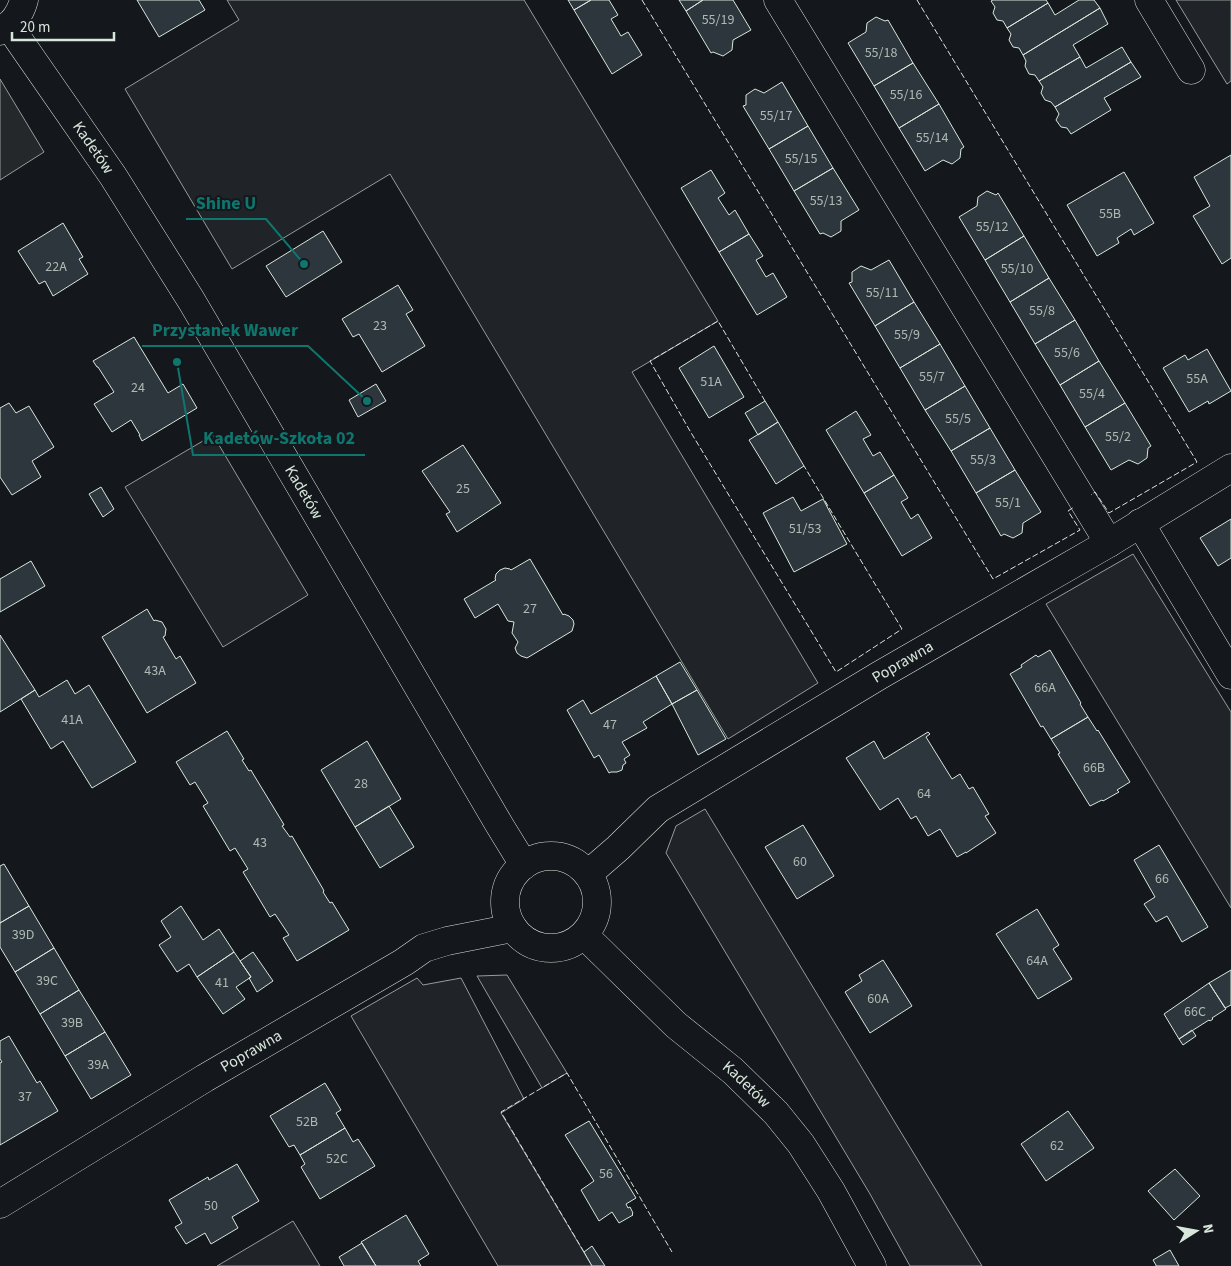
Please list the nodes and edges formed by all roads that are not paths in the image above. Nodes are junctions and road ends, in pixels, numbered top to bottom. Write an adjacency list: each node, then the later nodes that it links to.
1 (24, 0): 4 (street)
2 (778, 0): 8 (street)
3 (1149, 0): 5 (street)
4 (4, 29): 10 (street, Kadetów)
5 (1191, 70)
6 (1231, 468): 7 (street, Poprawna)
7 (1140, 523): 8 (street, Poprawna); 9 (street)
8 (1109, 543): 11 (street, Poprawna)
9 (1231, 675)
10 (524, 864): 11 (street); 12 (street)
11 (588, 874): 13 (street)
12 (512, 928): 13 (street); 14 (street, Poprawna)
13 (584, 935): 15 (street, Kadetów)
14 (0, 1204)
15 (872, 1266)

